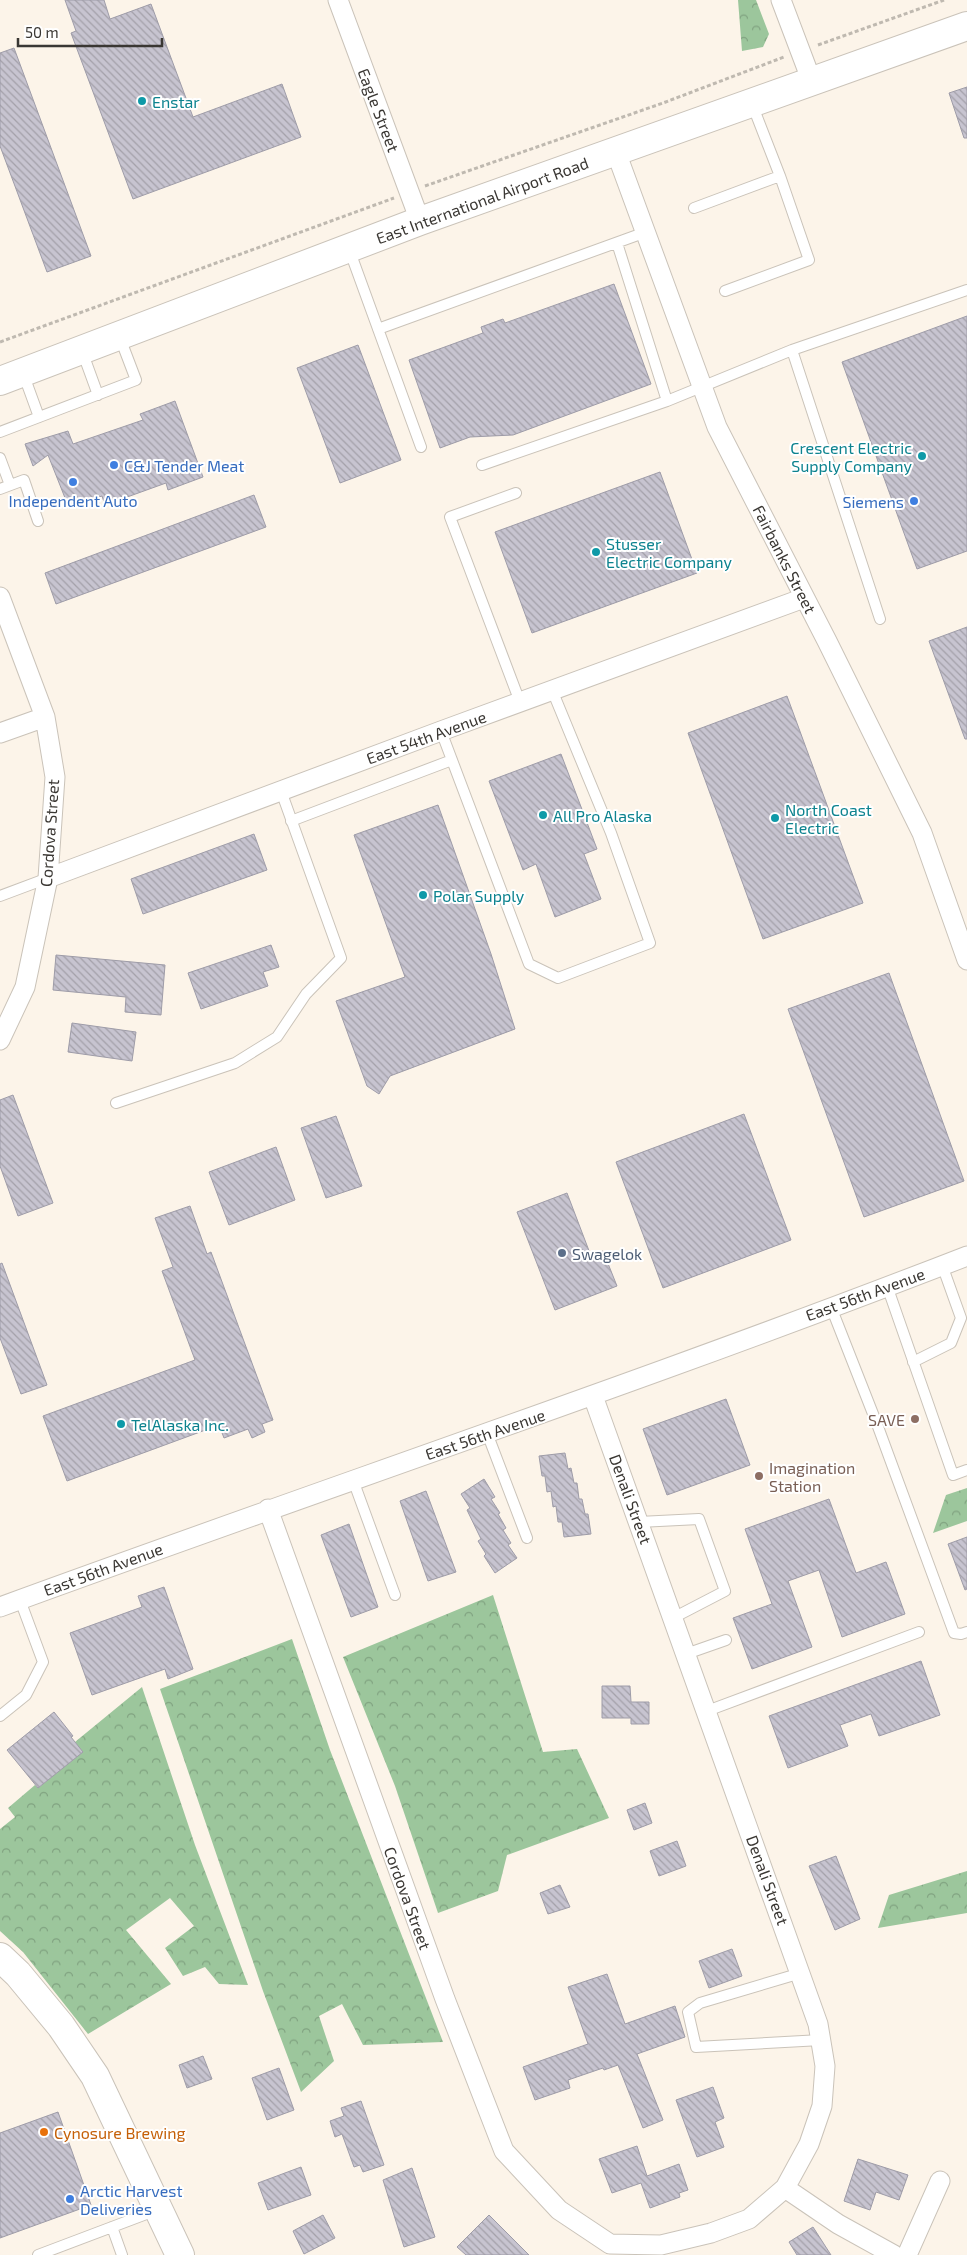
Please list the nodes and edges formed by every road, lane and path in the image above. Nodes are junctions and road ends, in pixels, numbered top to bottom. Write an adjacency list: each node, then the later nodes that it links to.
1 (338, 0): 10 (street, Eagle Street)
2 (781, 0): 5 (street)
3 (944, 0): 5 (path)
4 (967, 26): 6 (main road, East International Airport Road)
5 (800, 51): 6 (street); 10 (path)
6 (812, 82): 7 (main road, East International Airport Road)
7 (752, 103): 8 (main road, East International Airport Road); 9 (lane)
8 (616, 152): 12 (main road, East International Airport Road); 13 (street, Fairbanks Street)
9 (780, 176): 11 (lane); 17 (lane)
10 (410, 192): 12 (street, Eagle Street); 20 (path)
11 (694, 208)
12 (420, 220): 15 (main road, East International Airport Road)
13 (646, 232): 14 (lane); 24 (street, Fairbanks Street)
14 (617, 242): 18 (lane); 26 (lane)
15 (348, 248): 18 (lane); 19 (main road, East International Airport Road)
16 (967, 290): 22 (lane)
17 (725, 291)
18 (378, 329): 29 (lane)
19 (119, 335): 21 (main road, East International Airport Road); 25 (lane)
20 (0, 342)
21 (81, 350): 23 (main road, East International Airport Road); 25 (lane)
22 (792, 350): 24 (lane); 37 (lane)
23 (11, 376): 27 (lane)
24 (702, 386): 26 (lane); 36 (street, Fairbanks Street)
25 (98, 395): 27 (lane)
26 (668, 401): 31 (lane)
27 (39, 417): 28 (lane)
28 (0, 432)
29 (421, 447)
30 (0, 458): 32 (lane)
31 (482, 465)
32 (5, 487): 34 (lane)
33 (516, 493): 39 (lane)
34 (38, 521)
35 (0, 597): 40 (street, Cordova Street)
36 (804, 598): 38 (street, East 54th Avenue); 48 (street, Fairbanks Street)
37 (880, 619)
38 (552, 690): 39 (street, East 54th Avenue); 43 (lane)
39 (520, 702): 41 (street, East 54th Avenue)
40 (45, 716): 42 (street); 46 (street, Cordova Street)
41 (441, 730): 43 (lane); 44 (street, East 54th Avenue)
42 (0, 733)
43 (452, 760): 45 (lane)
44 (281, 791): 45 (lane); 46 (street, East 54th Avenue)
45 (292, 821): 50 (lane)
46 (48, 878): 47 (lane); 49 (street, Cordova Street)
47 (0, 896)
48 (967, 960)
49 (0, 1040)
50 (116, 1103)
51 (967, 1256): 52 (street, East 56th Avenue)
52 (942, 1265): 53 (street, East 56th Avenue); 55 (lane)
53 (887, 1286): 54 (street, East 56th Avenue); 55 (lane)
54 (831, 1307): 56 (street, East 56th Avenue); 68 (lane)
55 (913, 1362): 58 (lane)
56 (593, 1396): 57 (street, East 56th Avenue); 61 (street, Denali Street)
57 (487, 1433): 59 (street, East 56th Avenue); 62 (lane)
58 (967, 1470)
59 (353, 1480): 60 (street, East 56th Avenue); 63 (lane)
60 (268, 1509): 64 (street, East 56th Avenue); 80 (street, Cordova Street)
61 (639, 1522): 66 (street, Denali Street); 66 (lane)
62 (527, 1538)
63 (395, 1594)
64 (20, 1600): 65 (street, East 56th Avenue); 72 (lane)
65 (0, 1607)
66 (673, 1618): 70 (street, Denali Street)
67 (919, 1632): 71 (lane)
68 (967, 1632)
69 (726, 1640): 70 (lane)
70 (686, 1654): 71 (street, Denali Street)
71 (707, 1711): 74 (street, Denali Street)
72 (0, 1716)
73 (0, 1957): 78 (main road)
74 (800, 1973): 75 (street, Denali Street); 75 (lane)
75 (821, 2040): 77 (street, Denali Street)
76 (940, 2181): 85 (street)
77 (785, 2188): 80 (street, Denali Street); 84 (street)
78 (158, 2209): 79 (lane); 83 (main road)
79 (112, 2227): 81 (lane); 82 (lane)
80 (609, 2249)
81 (38, 2255)
82 (122, 2255)
83 (180, 2255)
84 (894, 2255)
85 (907, 2255)

